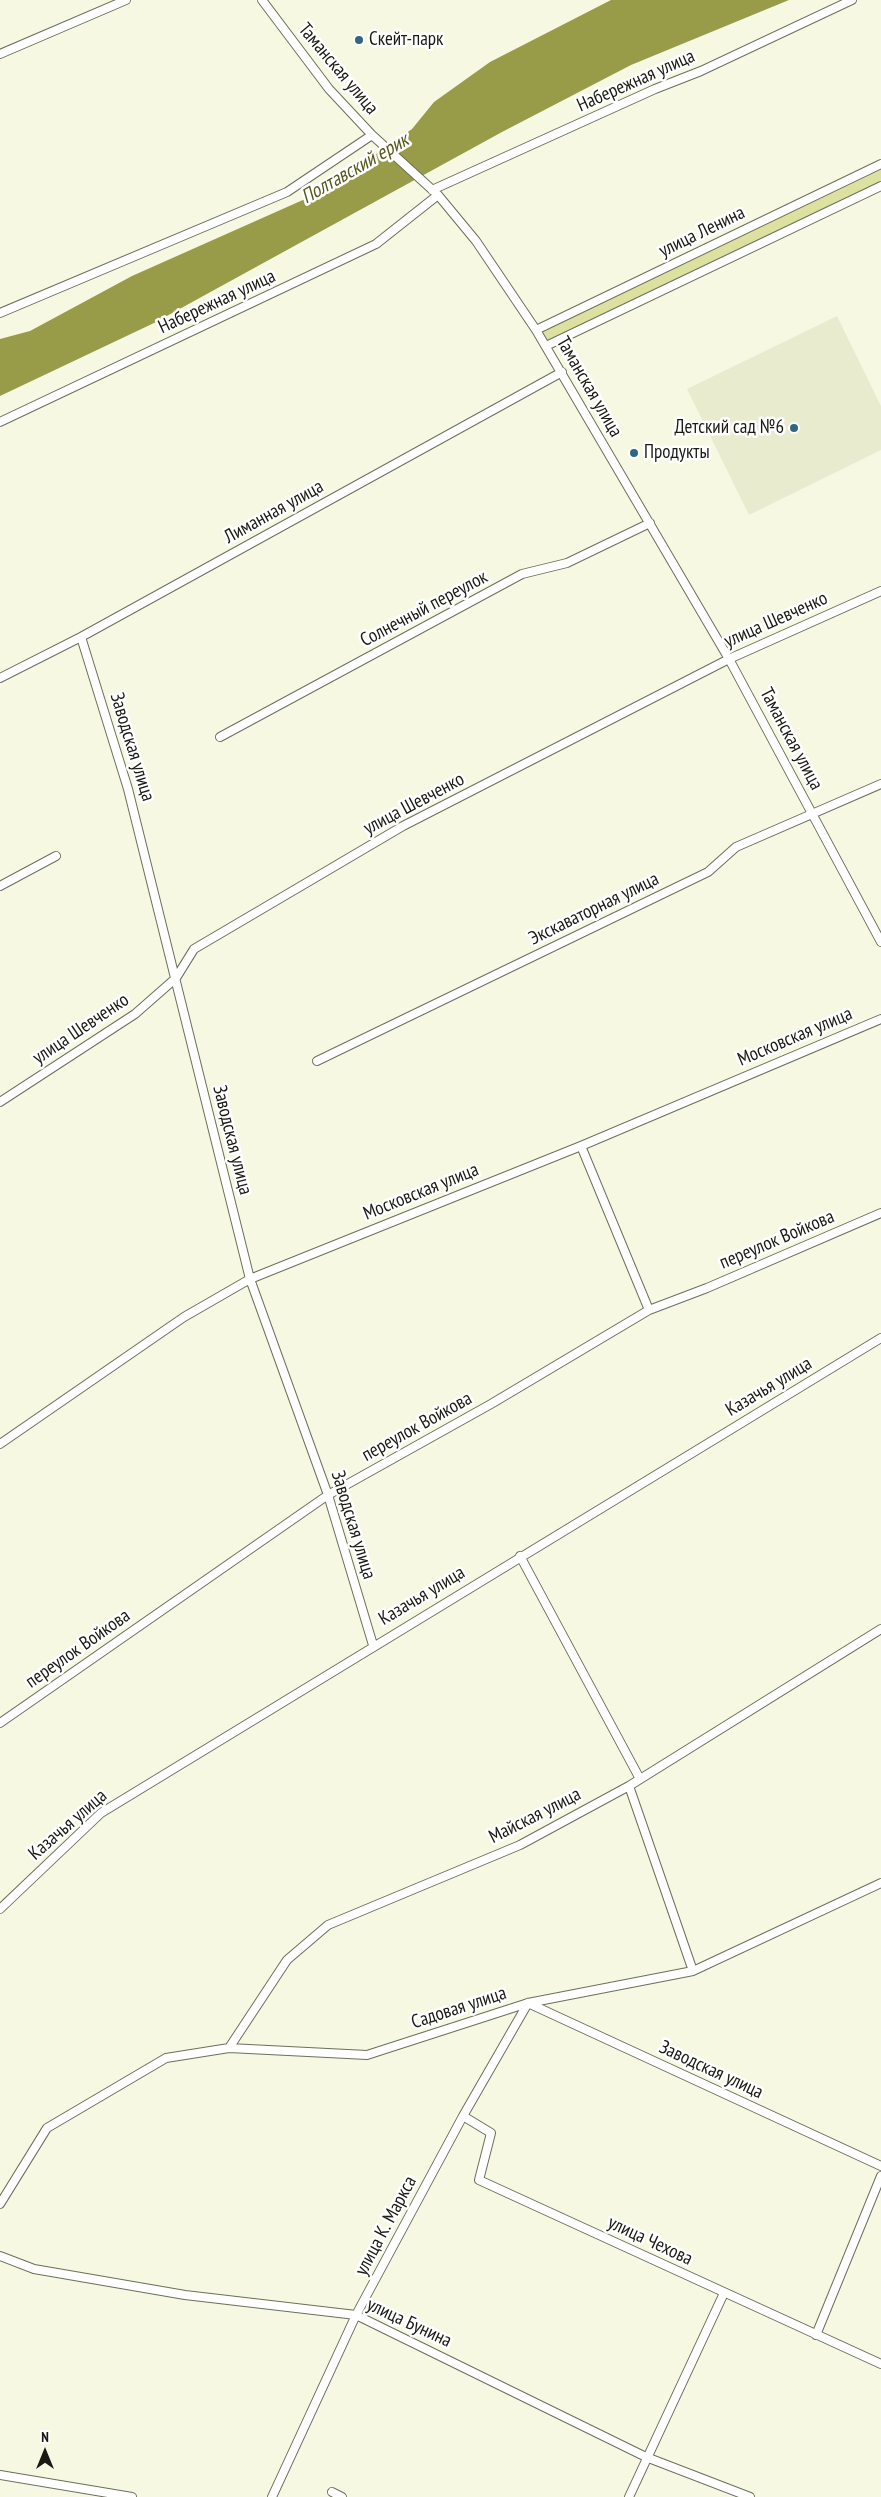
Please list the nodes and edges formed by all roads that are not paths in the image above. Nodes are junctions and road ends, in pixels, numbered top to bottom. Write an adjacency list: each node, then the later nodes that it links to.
1 (126, 0): 4 (street)
2 (262, 0): 5 (street, Таманская улица)
3 (852, 0): 8 (street, Набережная улица)
4 (0, 54)
5 (372, 135): 8 (street, Таманская улица); 9 (street)
6 (881, 164): 10 (street, улица Ленина)
7 (881, 186): 11 (street, улица Ленина)
8 (435, 193): 10 (street, Таманская улица); 13 (street, Набережная улица)
9 (0, 313)
10 (536, 330): 11 (street, Таманская улица)
11 (546, 346): 12 (street, Таманская улица)
12 (562, 372): 14 (street, Таманская улица); 16 (street, Лиманная улица)
13 (0, 422)
14 (650, 524): 17 (street, Таманская улица); 19 (street, Солнечный переулок)
15 (881, 591): 17 (street, улица Шевченко)
16 (81, 637): 18 (street, Лиманная улица); 25 (street, Заводская улица)
17 (729, 659): 21 (street, Таманская улица); 25 (street, улица Шевченко)
18 (0, 678)
19 (220, 738)
20 (881, 784): 21 (street, Экскаваторная улица)
21 (813, 814): 24 (street, Таманская улица); 27 (street, Экскаваторная улица)
22 (56, 856): 23 (street)
23 (0, 886)
24 (881, 942)
25 (176, 978): 28 (street, улица Шевченко); 31 (street, Заводская улица)
26 (881, 1019): 29 (street, Московская улица)
27 (317, 1061)
28 (0, 1102)
29 (581, 1146): 31 (street, Московская улица); 32 (street)
30 (881, 1212): 32 (street, переулок Войкова)
31 (250, 1279): 34 (street, Московская улица); 35 (street, Заводская улица)
32 (649, 1310): 35 (street, переулок Войкова)
33 (881, 1338): 36 (street, Казачья улица)
34 (0, 1444)
35 (328, 1495): 38 (street, Заводская улица); 39 (street, переулок Войкова)
36 (520, 1556): 38 (street, Казачья улица); 40 (street)
37 (881, 1629): 40 (street, Майская улица)
38 (373, 1645): 43 (street, Казачья улица)
39 (0, 1723)
40 (640, 1779): 41 (street, Майская улица)
41 (629, 1786): 44 (street); 46 (street, Майская улица)
42 (881, 1883): 44 (street, Садовая улица)
43 (0, 1909)
44 (693, 1971): 45 (street, Садовая улица)
45 (528, 2003): 46 (street, Садовая улица); 47 (street, улица К. Маркса); 48 (street, Заводская улица)
46 (229, 2048): 50 (street, Садовая улица)
47 (463, 2116): 52 (street, улица Чехова); 53 (street, улица К. Маркса)
48 (881, 2166)
49 (881, 2176): 54 (street)
50 (0, 2204)
51 (0, 2256): 53 (street, улица Бунина)
52 (724, 2293): 54 (street, улица Чехова); 56 (street)
53 (356, 2315): 56 (street, улица Бунина); 60 (street, улица К. Маркса)
54 (816, 2334): 55 (street, улица Чехова)
55 (881, 2364)
56 (646, 2457): 62 (street); 63 (street, улица Бунина)
57 (0, 2475): 59 (street)
58 (332, 2492): 61 (street)
59 (132, 2497)
60 (272, 2497)
61 (342, 2497)
62 (630, 2497)
63 (750, 2497)

